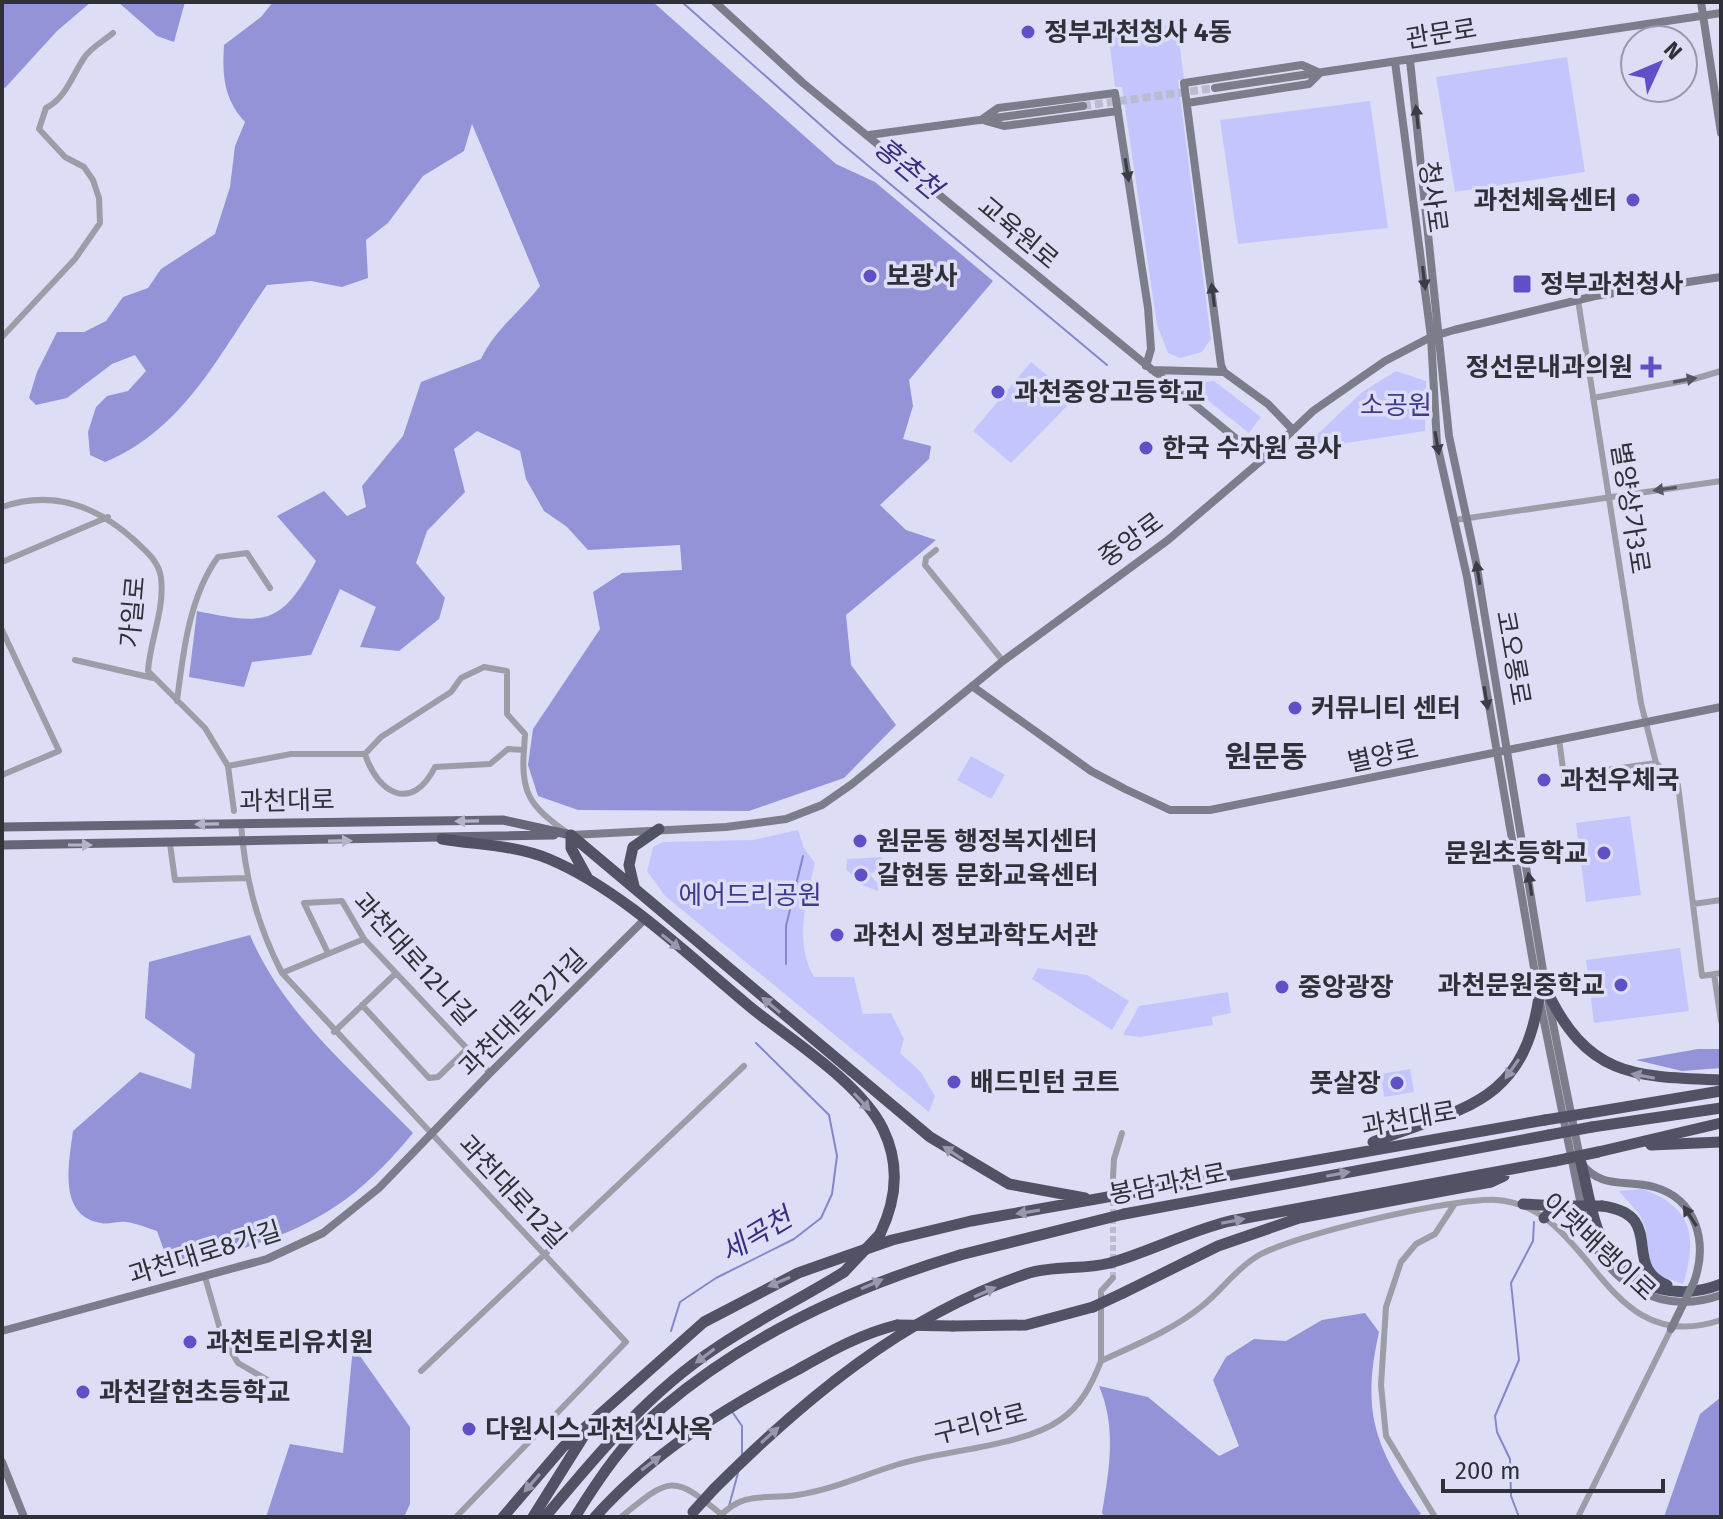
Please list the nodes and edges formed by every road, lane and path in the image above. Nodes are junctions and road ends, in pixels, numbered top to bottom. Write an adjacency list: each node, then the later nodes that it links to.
1 (715, 2): 16 (street, 교육원로)
2 (1701, 2): 4 (street)
3 (1721, 13): 4 (street, 관문로)
4 (1703, 16): 6 (street, 관문로); 14 (street)
5 (113, 33): 20 (street)
6 (1410, 60): 7 (street, 관문로); 19 (street, 청사로, one-way to 6)
7 (1395, 62): 8 (street, 관문로); 21 (street, 청사로, one-way to 21)
8 (1320, 73): 9 (street, 관문로); 10 (street); 10 (street)
9 (1215, 88)
10 (1187, 103): 24 (street, one-way to 10)
11 (1083, 106): 13 (street)
12 (1118, 111): 13 (street); 13 (street); 22 (street, one-way to 22)
13 (981, 120): 16 (street)
14 (1720, 121): 15 (street)
15 (1721, 133)
16 (869, 135): 22 (street, 교육원로)
17 (1721, 277): 18 (street, 중앙로)
18 (1578, 300): 19 (street, 중앙로); 25 (street, 별양상가3로)
19 (1441, 334): 21 (street, 중앙로); 32 (street, 코오롱로)
20 (2, 337)
21 (1431, 337): 26 (street, 중앙로); 33 (street, 청사로, one-way to 33)
22 (1149, 368): 24 (street); 27 (street, 교육원로)
23 (1721, 371): 25 (street, one-way to 23)
24 (1224, 372): 26 (street)
25 (1593, 398): 29 (street, 별양상가3로)
26 (1293, 430): 27 (street, 중앙로)
27 (1262, 460): 39 (street, 중앙로)
28 (1721, 481): 29 (street, one-way to 29)
29 (1608, 495): 32 (street); 44 (street, 별양상가3로)
30 (2, 507): 31 (street, 가일로)
31 (108, 517): 35 (street); 40 (street, 가일로)
32 (1468, 517): 33 (street); 46 (street, 코오롱로, one-way to 32)
33 (1455, 520): 48 (street, 청사로, one-way to 48)
34 (936, 550): 39 (street)
35 (2, 562)
36 (270, 588): 42 (street)
37 (2, 630): 52 (street)
38 (75, 660): 40 (street)
39 (1003, 661): 41 (street, 중앙로)
40 (153, 678): 42 (street, 가일로)
41 (972, 686): 48 (street, 별양로); 57 (street, 중앙로)
42 (177, 701): 51 (street, 가일로)
43 (1721, 707): 44 (street, 별양로)
44 (1645, 722): 45 (street, 별양로); 50 (street)
45 (1559, 739): 46 (street, 별양로); 50 (street)
46 (1508, 748): 48 (street, 별양로); 75 (street, 코오롱로, one-way to 46)
47 (524, 750): 49 (street); 49 (street); 59 (street)
48 (1495, 751): 75 (street, 청사로)
49 (365, 754): 51 (street)
50 (1656, 763): 68 (street)
51 (228, 766): 53 (street, 가일로)
52 (2, 775)
53 (234, 811)
54 (503, 820): 55 (main road, 과천대로, one-way to 55); 58 (main road); 59 (main road, 과천대로)
55 (241, 824): 56 (main road, 과천대로, one-way to 56); 61 (street, 과천대로12길)
56 (2, 827)
57 (659, 829): 59 (street, 중앙로); 66 (highway)
58 (498, 835): 59 (main road, 과천대로); 60 (main road, 과천대로)
59 (571, 835): 65 (highway); 66 (highway)
60 (442, 839): 61 (main road, 과천대로, one-way to 60); 65 (highway)
61 (242, 843): 62 (main road, 과천대로); 64 (street, 과천대로12길)
62 (170, 844): 63 (main road, 과천대로, one-way to 62); 64 (street)
63 (2, 845)
64 (247, 878): 72 (street, 과천대로12길)
65 (587, 878): 69 (highway)
66 (639, 893): 94 (highway, one-way to 66)
67 (1721, 900): 68 (street)
68 (1693, 904): 74 (street)
69 (644, 920): 81 (street, 과천대로12가길); 119 (highway, one-way to 119, bridge)
70 (364, 939): 71 (street); 71 (street, 과천대로12나길); 73 (street, 과천대로12나길)
71 (328, 953): 72 (street)
72 (282, 973): 78 (street, 과천대로12길)
73 (395, 974): 76 (street); 79 (street, 과천대로12나길)
74 (1718, 974): 77 (street)
75 (1543, 993): 82 (highway, one-way to 75); 89 (highway, one-way to 89); 91 (street); 104 (street)
76 (362, 1005): 78 (street); 79 (street)
77 (1721, 1021)
78 (334, 1032): 87 (street, 과천대로12길)
79 (467, 1049): 81 (street, 과천대로12나길)
80 (744, 1066): 99 (street)
81 (490, 1073): 87 (street, 과천대로12가길)
82 (1721, 1080)
83 (1721, 1091): 89 (highway, 과천대로, bridge)
84 (1721, 1108): 120 (highway, 봉담과천로, one-way to 84, bridge)
85 (1721, 1123): 90 (highway)
86 (1122, 1133): 93 (street)
87 (430, 1135): 99 (street, 과천대로12길); 100 (street, 과천대로8가길)
88 (1721, 1142): 90 (highway)
89 (1348, 1152): 94 (highway, 과천대로)
90 (1598, 1152): 92 (highway, bridge)
91 (1581, 1163): 103 (highway); 103 (street, one-way to 91)
92 (1519, 1169): 113 (highway, one-way to 92, bridge); 121 (highway, one-way to 92, bridge)
93 (1113, 1177)
94 (1105, 1200): 111 (highway, 과천대로, one-way to 111)
95 (1523, 1204): 96 (street, 아랫배랭이로); 97 (highway); 98 (street, 아랫배랭이로)
96 (1454, 1205): 108 (street); 123 (street)
97 (1557, 1206): 98 (highway); 103 (highway, bridge)
98 (1544, 1218): 106 (street, 아랫배랭이로)
99 (542, 1253): 109 (street); 116 (street, 과천대로12길)
100 (205, 1277): 107 (street, 과천대로8가길); 110 (street)
101 (1113, 1278): 108 (street)
102 (1721, 1284): 103 (highway)
103 (1696, 1286): 106 (street, bridge)
104 (1721, 1295)
105 (1721, 1320): 106 (street, 아랫배랭이로)
106 (1671, 1329): 124 (street)
107 (2, 1331)
108 (1101, 1361): 114 (street, 구리안로)
109 (421, 1371)
110 (280, 1387)
111 (602, 1411): 117 (highway, one-way to 117); 118 (highway)
112 (2, 1462): 115 (street)
113 (690, 1514)
114 (720, 1516): 122 (street, 구리안로)
115 (24, 1517)
116 (456, 1517)
117 (503, 1517)
118 (533, 1517)
119 (545, 1517)
120 (575, 1517)
121 (595, 1517)
122 (621, 1517)
123 (1435, 1517)
124 (1578, 1517)

